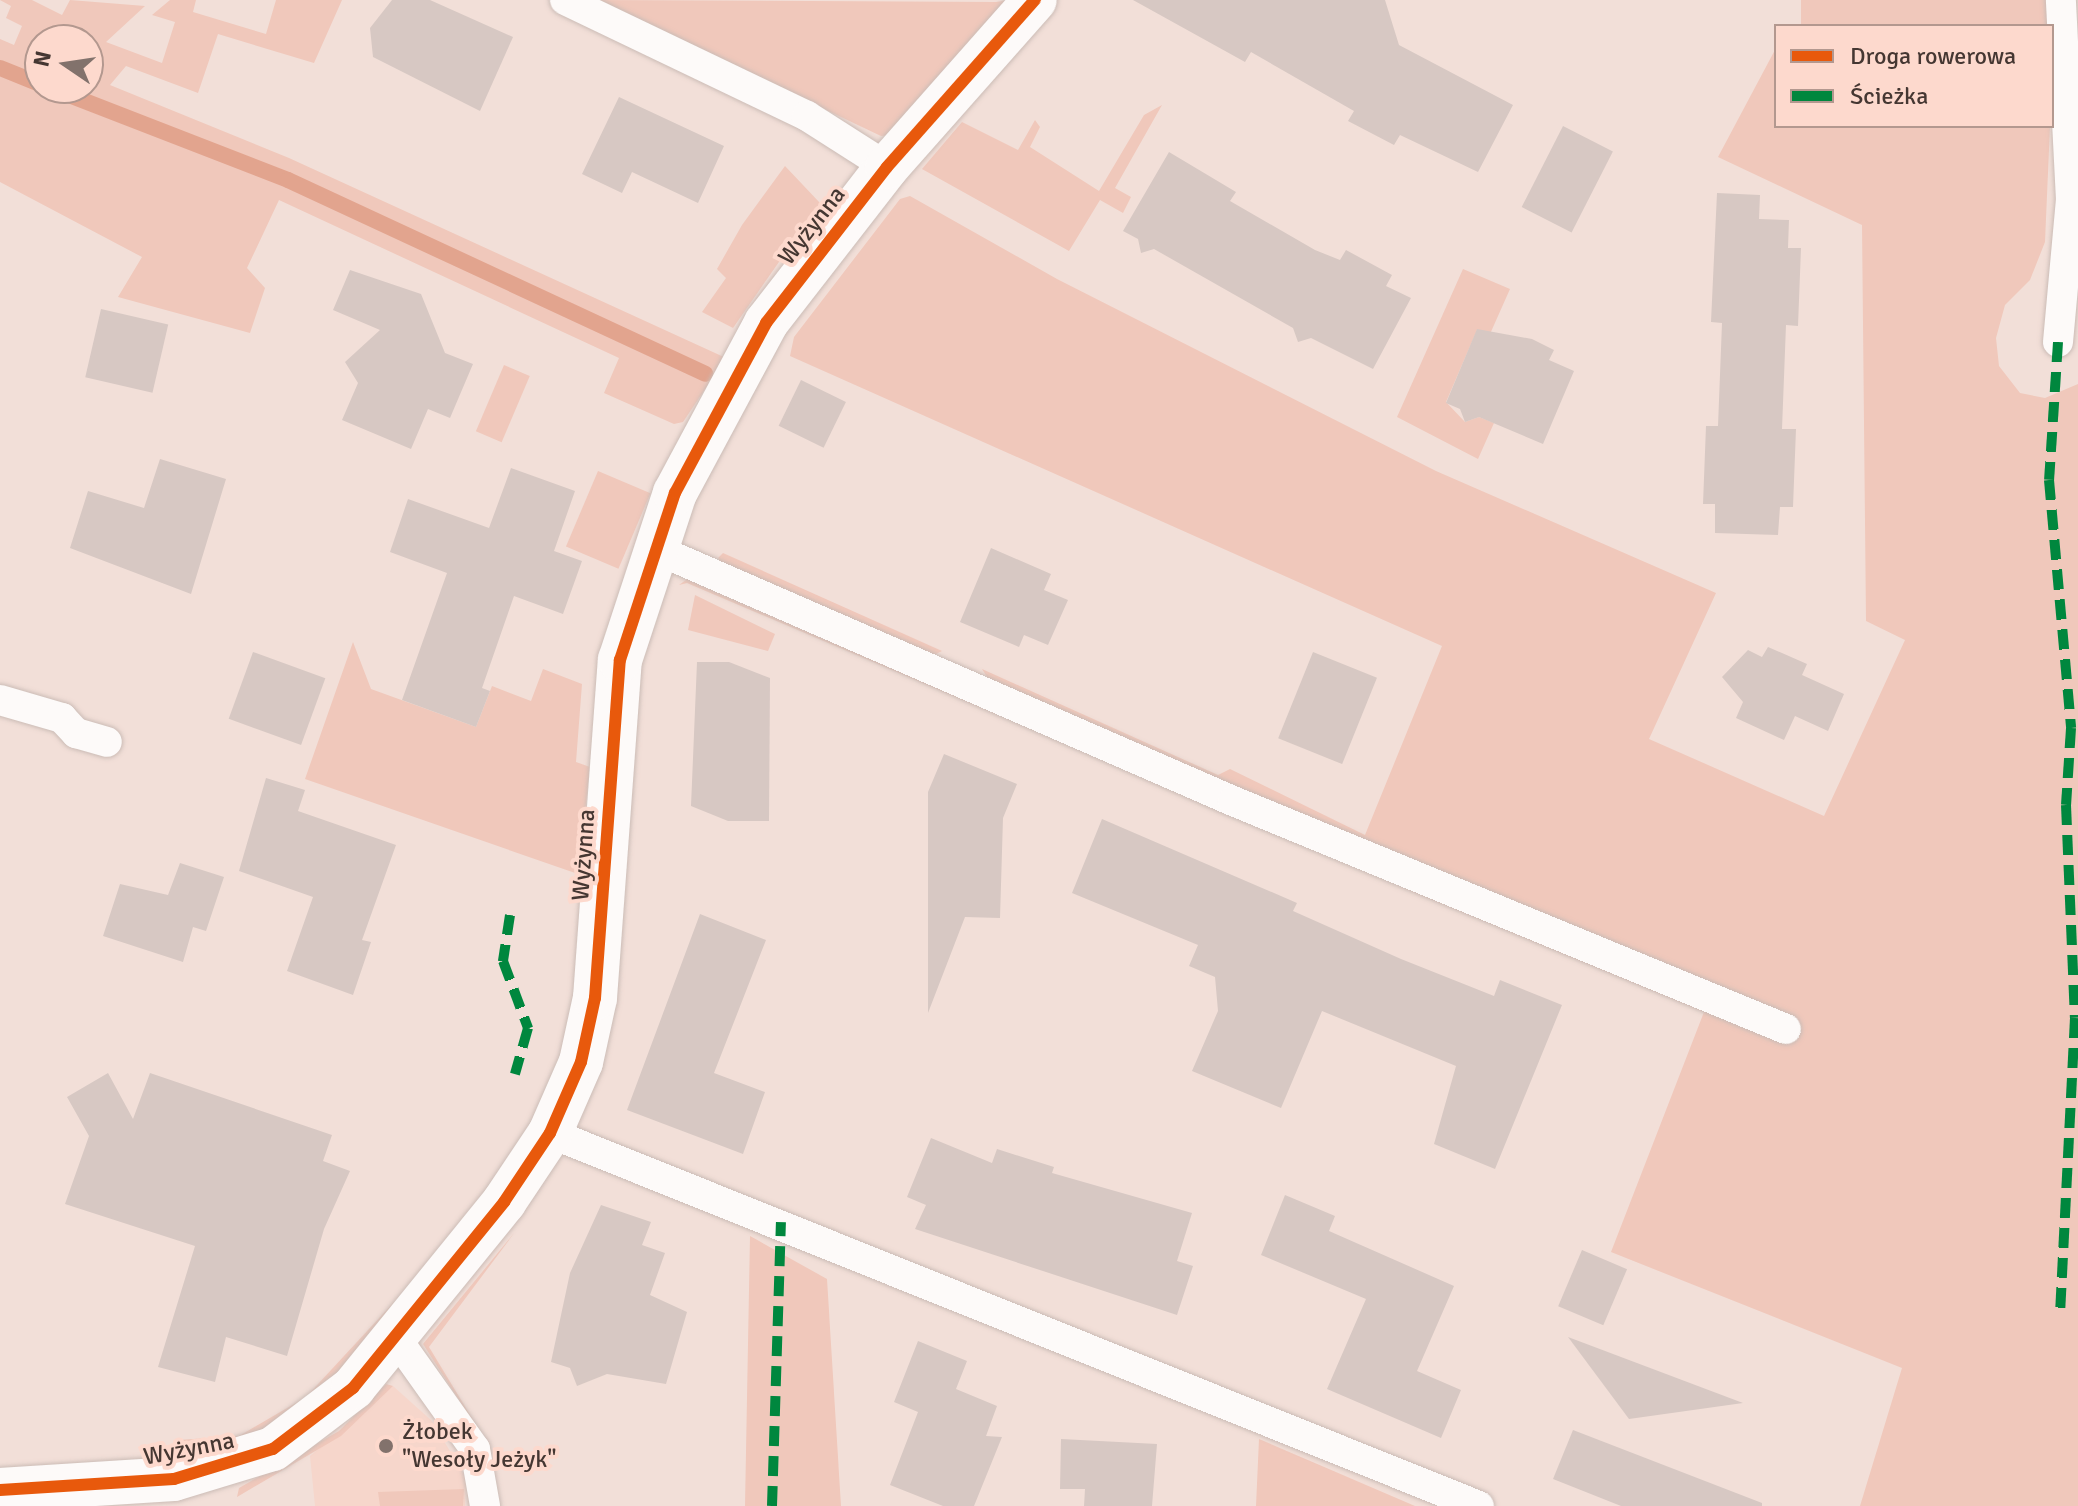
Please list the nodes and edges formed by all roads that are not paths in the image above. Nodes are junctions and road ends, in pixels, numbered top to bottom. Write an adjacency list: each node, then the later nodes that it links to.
1 (565, 0): 4 (lane)
2 (1035, 0): 4 (street, Wyżynna)
3 (2061, 0): 5 (lane)
4 (887, 167): 6 (street, Wyżynna)
5 (2058, 342)
6 (653, 548): 9 (lane); 10 (street, Wyżynna)
7 (0, 700): 8 (lane)
8 (107, 742)
9 (1786, 1029)
10 (550, 1133): 11 (street, Wyżynna); 14 (lane)
11 (396, 1338): 12 (street, Wyżynna); 13 (lane)
12 (0, 1490)
13 (485, 1506)
14 (1479, 1506)

